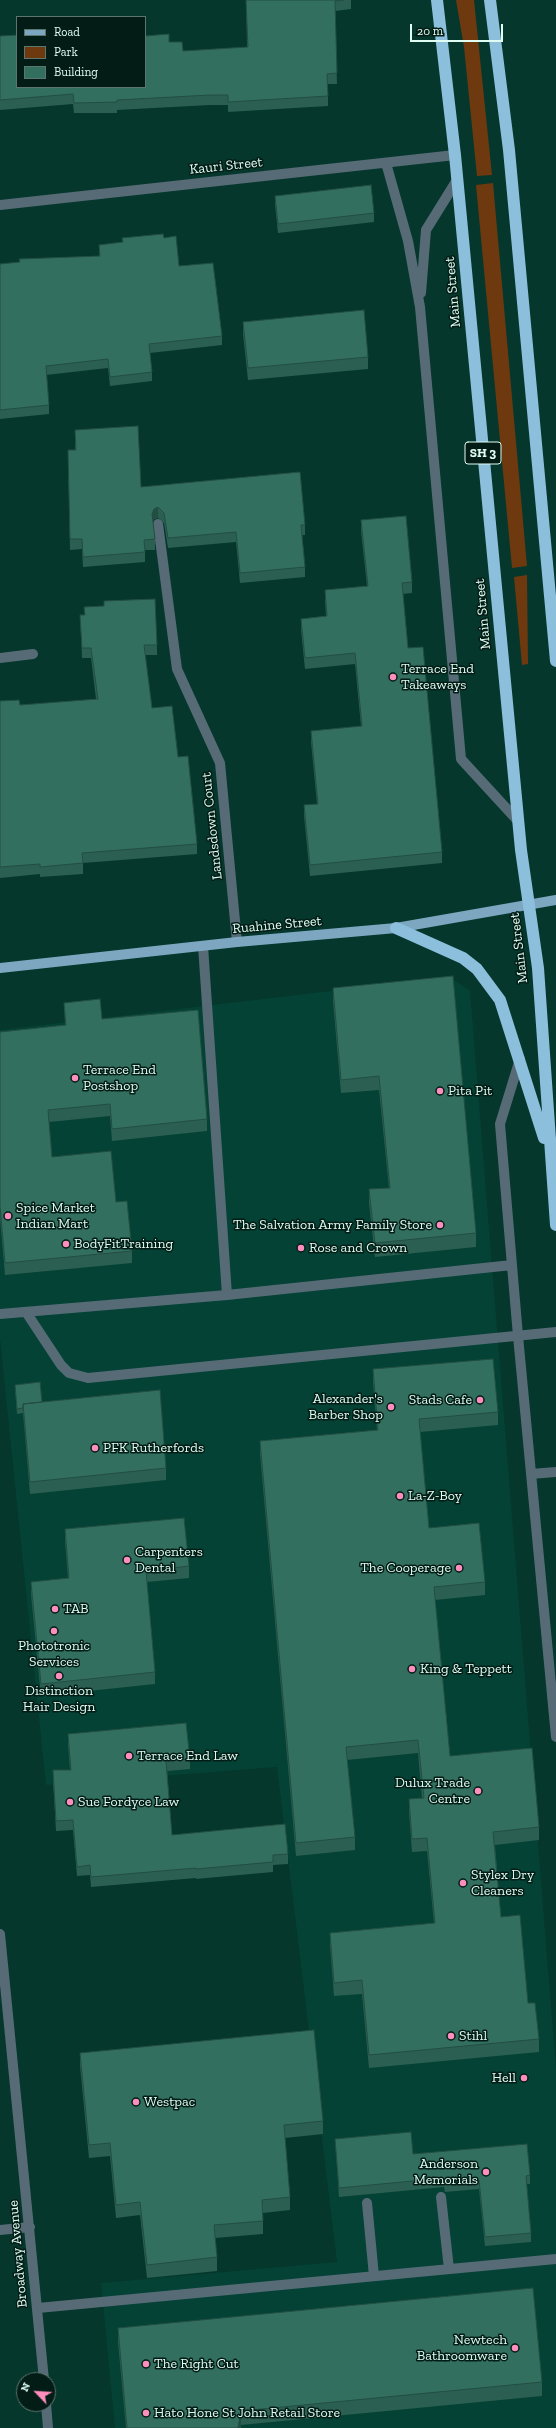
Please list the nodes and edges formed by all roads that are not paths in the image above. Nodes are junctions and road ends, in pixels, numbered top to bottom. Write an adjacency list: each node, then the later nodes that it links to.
1 (437, 0): 3 (highway, Main Street / SH 3)
2 (490, 0): 11 (highway)
3 (455, 155): 4 (street, Kauri Street); 5 (highway, Main Street / SH 3)
4 (386, 163): 6 (street, Kauri Street); 7 (street)
5 (457, 180): 7 (street); 12 (highway, Main Street / SH 3)
6 (0, 205)
7 (420, 307): 12 (street)
8 (158, 524): 16 (street, Landsdown Court)
9 (33, 654): 10 (street)
10 (0, 658)
11 (556, 660)
12 (518, 821): 14 (highway, Main Street / SH 3)
13 (556, 900): 14 (main road, Ruahine Street)
14 (530, 906): 15 (main road, Ruahine Street); 20 (highway, Main Street / SH 3)
15 (396, 928): 16 (main road, Ruahine Street); 19 (highway)
16 (237, 942): 17 (main road, Ruahine Street)
17 (203, 946): 18 (main road, Ruahine Street); 23 (street)
18 (0, 968)
19 (520, 1060): 20 (highway); 22 (street)
20 (550, 1158): 21 (highway, Main Street / SH 3)
21 (556, 1225)
22 (512, 1265): 23 (street); 27 (street)
23 (227, 1295): 24 (street)
24 (26, 1312): 25 (street); 27 (street)
25 (0, 1314)
26 (556, 1332): 27 (street)
27 (518, 1336): 29 (street)
28 (556, 1472): 29 (street)
29 (531, 1474): 30 (street)
30 (552, 1659): 31 (street)
31 (556, 1737)
32 (0, 1934): 33 (street, Broadway Avenue)
33 (4, 2009): 36 (street, Broadway Avenue)
34 (441, 2196): 39 (street)
35 (367, 2203): 40 (street)
36 (30, 2227): 37 (street); 41 (street, Broadway Avenue)
37 (0, 2230)
38 (556, 2259): 39 (street)
39 (449, 2269): 40 (street)
40 (374, 2276): 41 (street)
41 (38, 2308): 42 (street, Broadway Avenue)
42 (43, 2372)
43 (47, 2412): 44 (street)
44 (48, 2428)

